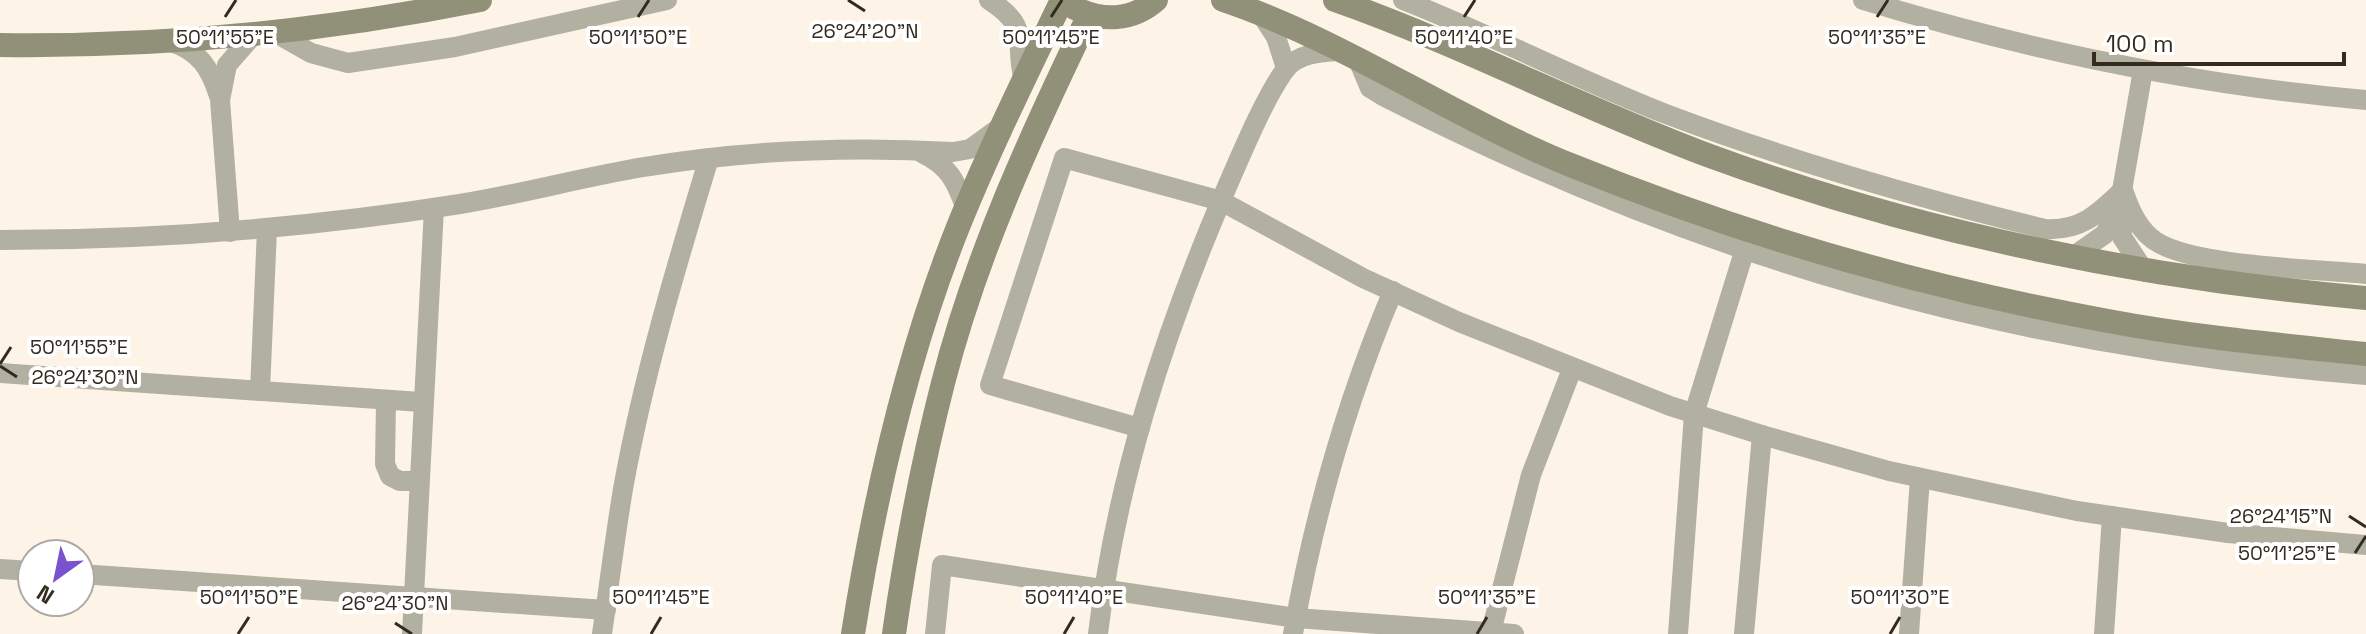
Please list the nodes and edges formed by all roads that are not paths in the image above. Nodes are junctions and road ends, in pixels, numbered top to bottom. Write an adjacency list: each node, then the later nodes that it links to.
1 (480, 0): 12 (main road)
2 (667, 0): 12 (street)
3 (989, 0): 18 (street)
4 (1063, 0): 11 (main road); 18 (main road)
5 (1156, 0): 11 (main road)
6 (1223, 0): 10 (main road)
7 (1335, 0): 32 (main road)
8 (1403, 0): 24 (street)
9 (1863, 0): 17 (street)
10 (1261, 14): 15 (main road); 16 (street)
11 (1089, 15): 60 (main road)
12 (264, 33): 13 (main road); 19 (street)
13 (172, 42): 14 (main road); 19 (street)
14 (0, 45)
15 (1350, 56): 16 (street); 31 (street); 37 (main road)
16 (1286, 68): 25 (street)
17 (2143, 70): 20 (street); 24 (street)
18 (1024, 80): 21 (main road)
19 (220, 100): 29 (street)
20 (2366, 100)
21 (1003, 125): 22 (street); 27 (main road)
22 (914, 150): 23 (street); 27 (street)
23 (709, 158): 26 (street); 54 (street)
24 (2122, 196): 32 (street); 33 (street); 34 (street)
25 (1221, 201): 35 (street); 45 (street); 45 (street)
26 (434, 208): 28 (street); 43 (street)
27 (966, 209): 59 (main road)
28 (267, 229): 29 (street); 41 (street)
29 (230, 232): 30 (street)
30 (0, 240)
31 (1744, 252): 40 (street); 44 (street)
32 (2071, 258): 33 (main road)
33 (2145, 272): 36 (main road)
34 (2366, 274)
35 (1393, 291): 38 (street); 55 (street)
36 (2366, 298)
37 (2366, 354)
38 (1572, 369): 44 (street); 56 (street)
39 (0, 373): 41 (street)
40 (2366, 375)
41 (260, 391): 42 (street)
42 (386, 400): 43 (street); 48 (street)
43 (421, 402): 48 (street)
44 (1694, 414): 46 (street); 64 (street)
45 (1140, 428): 52 (street)
46 (1762, 435): 47 (street); 65 (street)
47 (1920, 478): 49 (street); 66 (street)
48 (417, 481): 53 (street)
49 (2112, 516): 50 (street); 67 (street)
50 (2366, 545)
51 (96, 575): 53 (street)
52 (1104, 590): 55 (street); 61 (street); 62 (street)
53 (415, 597): 54 (street); 57 (street)
54 (606, 610): 58 (street)
55 (1294, 626): 56 (street)
56 (1491, 632): 63 (street)
57 (412, 634)
58 (602, 634)
59 (853, 634)
60 (894, 634)
61 (935, 634)
62 (1098, 634)
63 (1514, 634)
64 (1678, 634)
65 (1744, 634)
66 (1909, 634)
67 (2104, 634)

